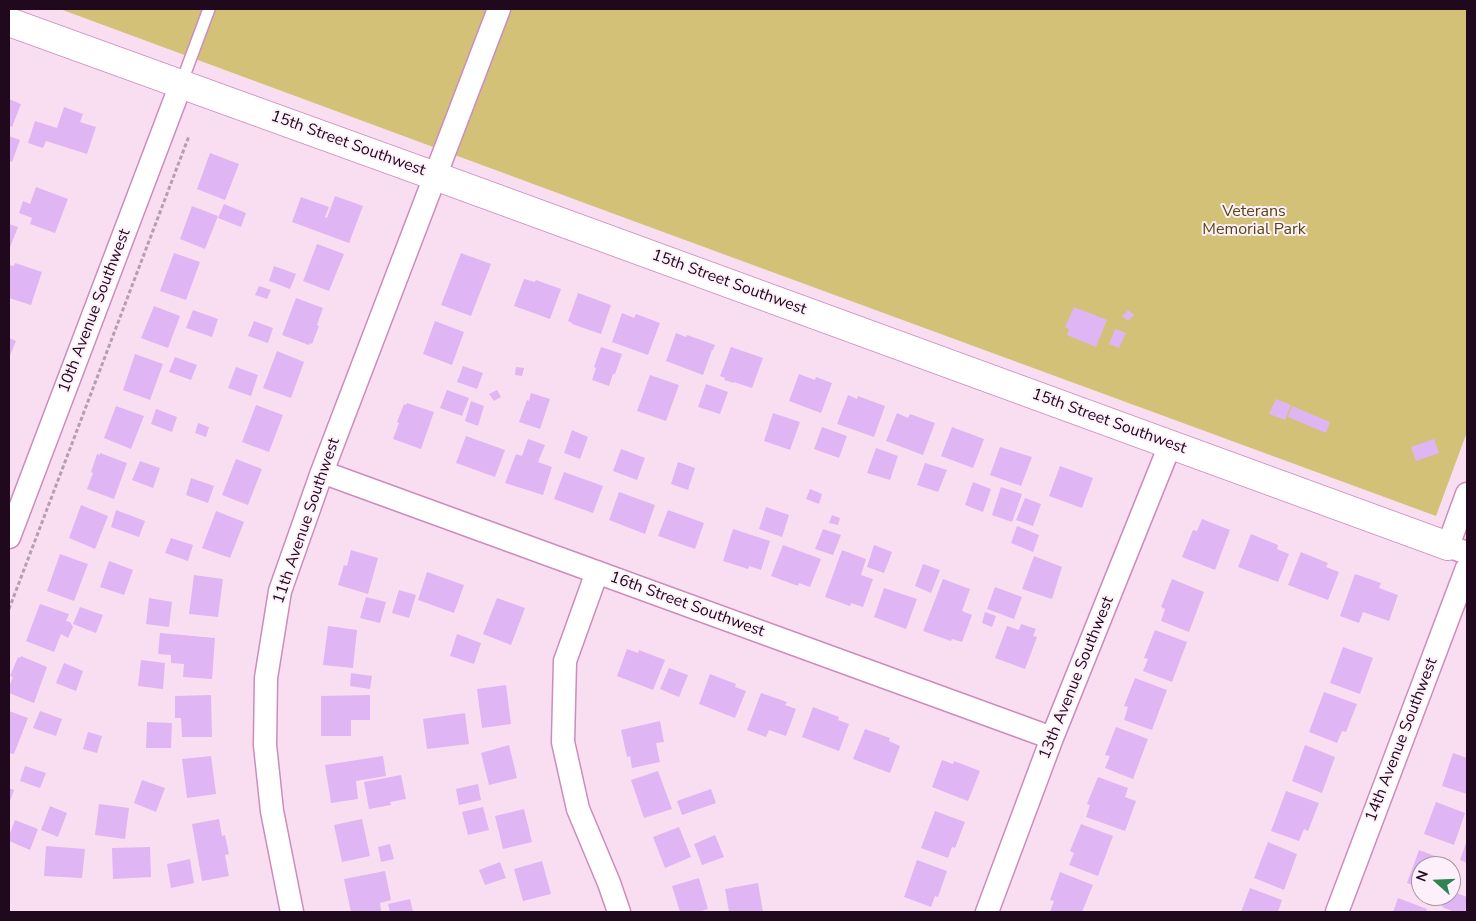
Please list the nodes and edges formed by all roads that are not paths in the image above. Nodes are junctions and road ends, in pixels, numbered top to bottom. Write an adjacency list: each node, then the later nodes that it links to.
1 (209, 9): 4 (lane)
2 (499, 9): 5 (street, 11th Avenue Southwest)
3 (9, 22): 4 (street, 15th Street Southwest)
4 (180, 84): 5 (street, 15th Street Southwest); 9 (street, 10th Avenue Southwest)
5 (436, 176): 6 (street, 15th Street Southwest); 7 (street, 11th Avenue Southwest)
6 (1170, 444): 10 (street, 15th Street Southwest); 13 (street, 13th Avenue Southwest)
7 (322, 472): 12 (street, 16th Street Southwest); 14 (street, 11th Avenue Southwest)
8 (1467, 494): 10 (street)
9 (9, 537)
10 (1458, 549)
11 (1467, 568): 17 (street, 14th Avenue Southwest)
12 (597, 572): 13 (street, 16th Street Southwest); 15 (street)
13 (1052, 738): 16 (street, 13th Avenue Southwest)
14 (286, 911)
15 (619, 912)
16 (987, 912)
17 (1338, 912)

